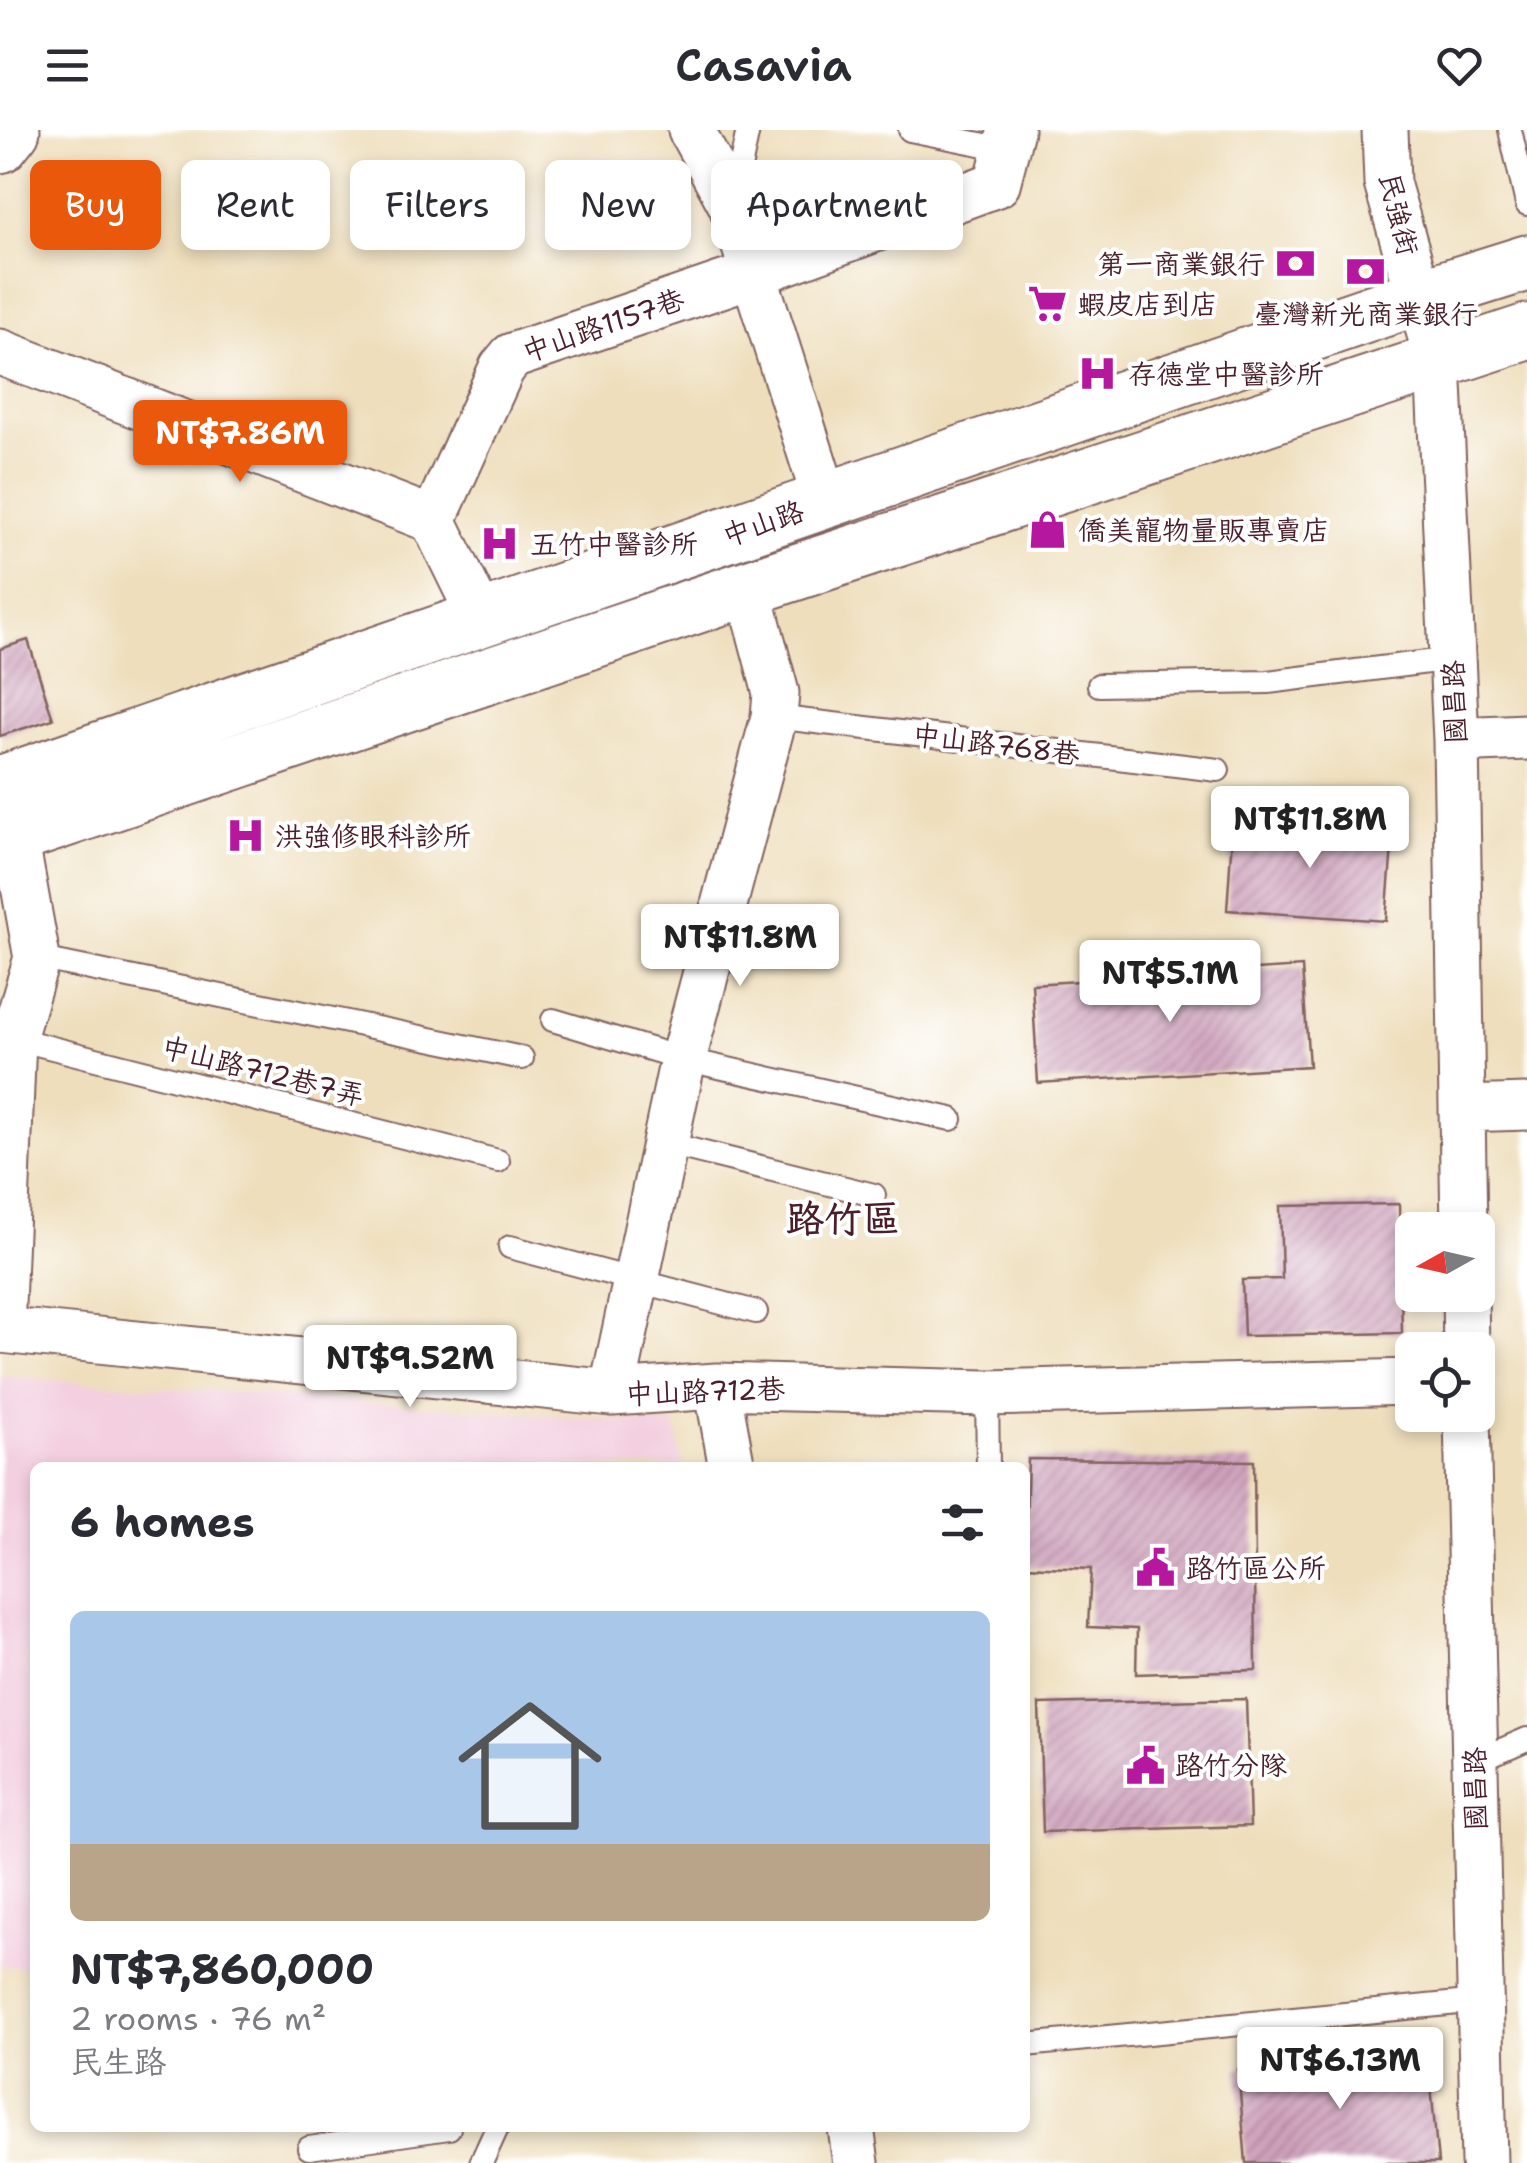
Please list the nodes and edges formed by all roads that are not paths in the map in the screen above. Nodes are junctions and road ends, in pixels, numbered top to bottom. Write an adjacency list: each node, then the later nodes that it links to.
1 (12, 130): 8 (main road)
2 (691, 130): 10 (street)
3 (748, 130): 9 (lane)
4 (910, 130): 7 (lane, 中山路1157巷)
5 (1385, 130): 15 (street, 民強街)
6 (1510, 130): 11 (lane)
7 (1008, 140): 14 (street, 中山路1157巷)
8 (0, 145)
9 (742, 160)
10 (711, 167)
11 (1527, 204)
12 (746, 250): 14 (street)
13 (1527, 264): 15 (main road, 中山路)
14 (753, 274): 19 (street); 20 (street, 中山路1157巷)
15 (1420, 296): 18 (street, 國昌路); 19 (main road, 中山路)
16 (1527, 332): 18 (main road, 中山路)
17 (0, 352): 20 (street)
18 (1438, 362): 21 (main road, 中山路); 23 (street, 國昌路)
19 (826, 502): 22 (main road, 中山路)
20 (433, 520): 22 (street)
21 (748, 588): 25 (street); 29 (main road, 中山路)
22 (481, 618): 29 (main road, 中山路)
23 (1452, 659): 24 (lane); 27 (street, 國昌路)
24 (1100, 685)
25 (774, 717): 28 (lane, 中山路768巷); 34 (street)
26 (1527, 737): 27 (street)
27 (1456, 740): 36 (street, 國昌路)
28 (1218, 770)
29 (4, 813): 30 (street, 中山路712巷)
30 (37, 958): 32 (street, 中山路712巷); 33 (lane)
31 (553, 1020): 34 (lane)
32 (14, 1038): 39 (lane, 中山路712巷7弄); 45 (street, 中山路712巷)
33 (522, 1058)
34 (683, 1059): 37 (lane); 38 (street)
35 (1527, 1107): 36 (street)
36 (1462, 1109): 41 (street, 國昌路)
37 (951, 1119)
38 (664, 1142): 40 (lane); 43 (street)
39 (498, 1161)
40 (874, 1195)
41 (1464, 1212)
42 (510, 1248): 43 (lane)
43 (638, 1281): 44 (lane); 49 (street)
44 (756, 1312)
45 (1, 1330): 49 (street, 中山路712巷)
46 (1395, 1382): 48 (street, 中山路712巷)
47 (717, 1386): 48 (street, 中山路712巷); 49 (street, 中山路712巷); 51 (street)
48 (986, 1393): 52 (lane)
49 (612, 1394)
50 (1467, 1432): 54 (street, 國昌路)
51 (731, 1462)
52 (988, 1462)
53 (1527, 1739): 54 (lane)
54 (1474, 1762): 55 (street, 國昌路)
55 (1479, 2001): 56 (lane); 63 (street, 國昌路)
56 (1030, 2045)
57 (421, 2132): 60 (lane)
58 (495, 2132): 61 (lane)
59 (852, 2132): 62 (street)
60 (309, 2148)
61 (481, 2163)
62 (856, 2163)
63 (1484, 2163)

